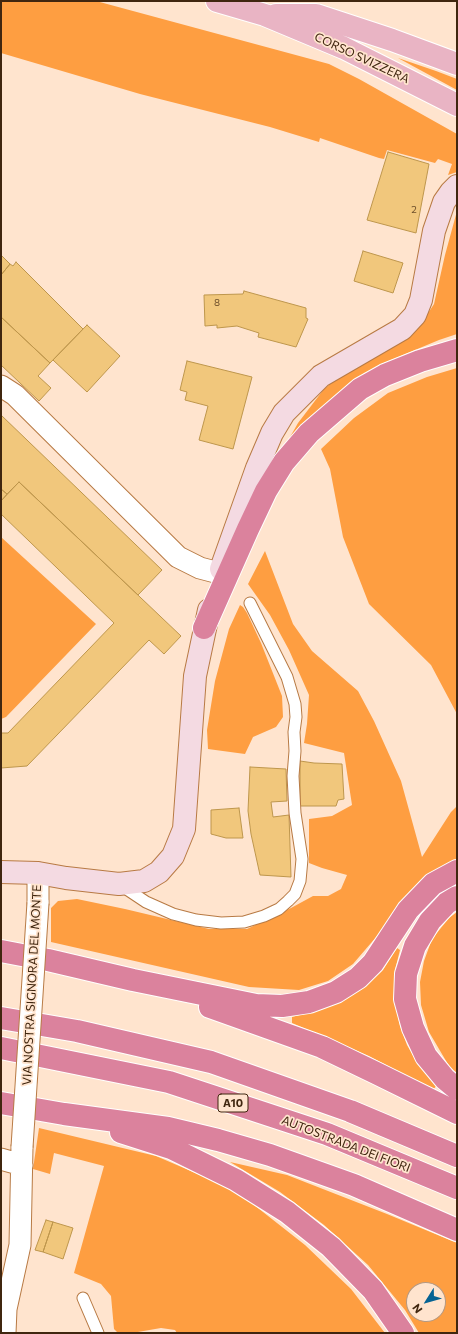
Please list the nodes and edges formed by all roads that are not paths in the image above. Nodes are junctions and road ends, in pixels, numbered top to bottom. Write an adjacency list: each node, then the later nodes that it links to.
1 (217, 1): 2 (main road, CORSO SVIZZERA)
2 (265, 15): 3 (main road, CORSO SVIZZERA); 4 (main road, CORSO SVIZZERA)
3 (457, 64)
4 (457, 105)
5 (457, 186): 8 (street, VIA NOSTRA SIGNORA DEL MONTE)
6 (457, 350): 10 (highway)
7 (1, 386): 8 (street)
8 (219, 573): 10 (street, VIA NOSTRA SIGNORA DEL MONTE)
9 (250, 603): 14 (lane)
10 (204, 628): 14 (street, VIA NOSTRA SIGNORA DEL MONTE)
11 (457, 871): 17 (highway)
12 (1, 872): 13 (street)
13 (38, 873): 14 (street, VIA NOSTRA SIGNORA DEL MONTE); 24 (street, VIA NOSTRA SIGNORA DEL MONTE, bridge)
14 (120, 884)
15 (457, 897): 20 (highway)
16 (1, 951): 17 (highway)
17 (133, 980): 22 (highway)
18 (1, 1018): 25 (highway, A10)
19 (1, 1048): 27 (highway, AUTOSTRADA DEI FIORI / A10)
20 (457, 1089)
21 (1, 1103): 23 (highway)
22 (457, 1113)
23 (64, 1114): 28 (highway); 32 (highway)
24 (22, 1156): 26 (street); 30 (street, VIA NOSTRA SIGNORA DEL MONTE)
25 (457, 1156)
26 (1, 1159)
27 (457, 1188)
28 (457, 1230)
29 (82, 1298): 31 (lane)
30 (5, 1333)
31 (98, 1333)
32 (403, 1333)

